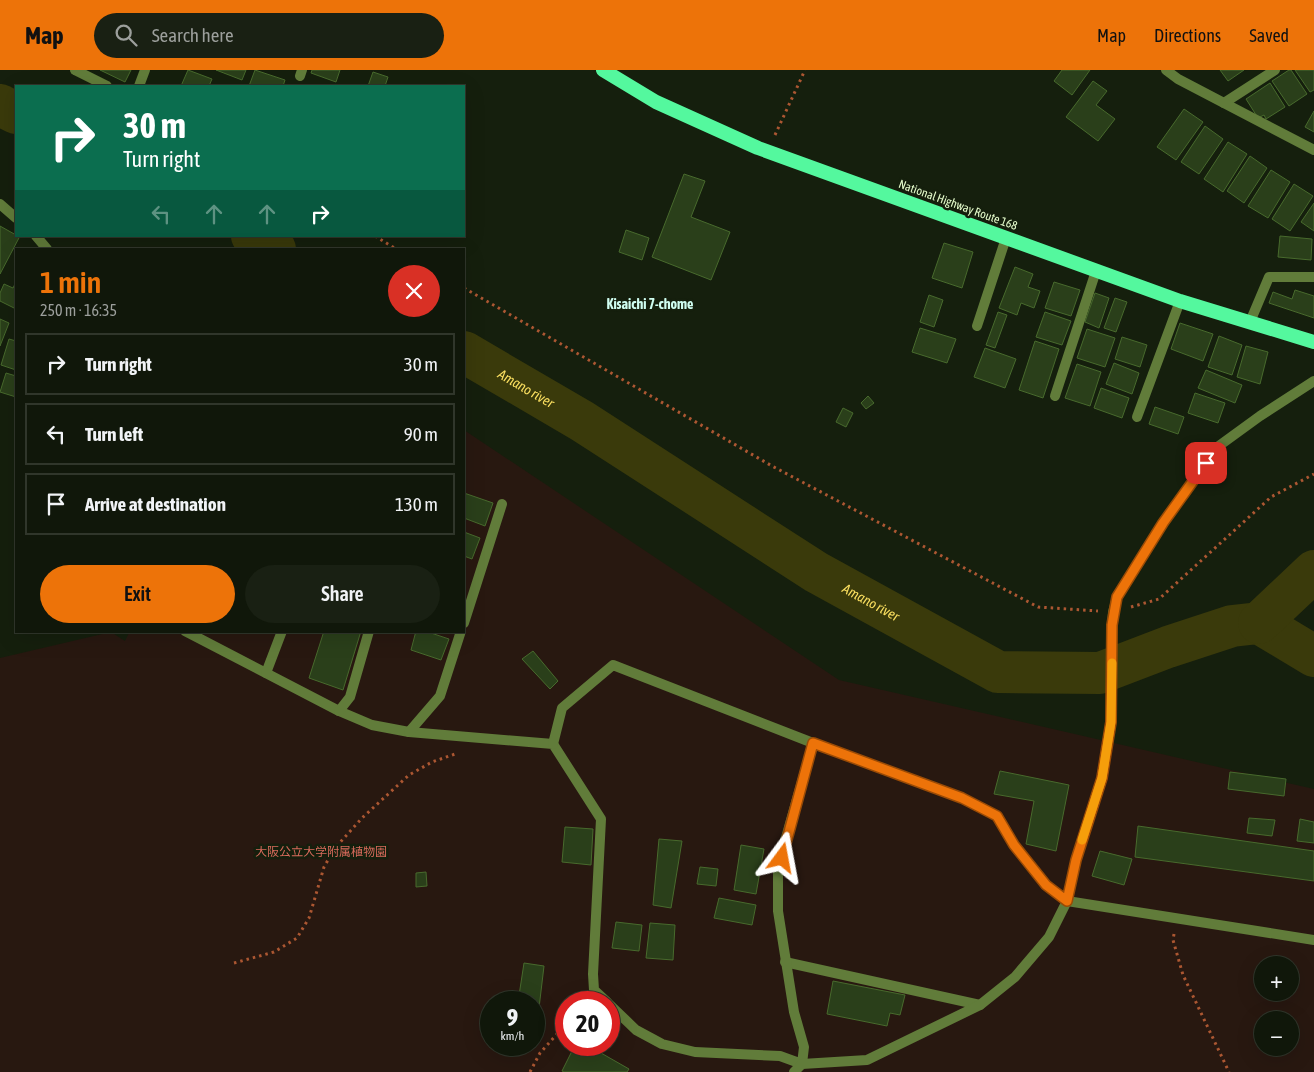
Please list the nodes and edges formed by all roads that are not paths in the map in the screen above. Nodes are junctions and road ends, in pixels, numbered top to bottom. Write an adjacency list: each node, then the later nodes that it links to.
1 (75, 70): 7 (street)
2 (145, 70): 8 (street)
3 (603, 70): 14 (highway, National Highway Route 168)
4 (1166, 70): 6 (street)
5 (1275, 70): 9 (street)
6 (1178, 75): 9 (street)
7 (105, 85)
8 (139, 85)
9 (1224, 103): 10 (street)
10 (1314, 150)
11 (0, 204): 12 (street)
12 (15, 217)
13 (37, 237): 15 (street)
14 (1006, 238): 16 (highway, National Highway Route 168); 20 (street)
15 (47, 248)
16 (1096, 271): 18 (highway, National Highway Route 168); 23 (street)
17 (1314, 277): 19 (street)
18 (1180, 301): 19 (highway, National Highway Route 168); 24 (street)
19 (1250, 322): 21 (highway, National Highway Route 168)
20 (977, 326)
21 (1314, 342)
22 (1314, 381): 36 (street)
23 (1056, 396)
24 (1138, 418)
25 (502, 504): 26 (street)
26 (465, 620)
27 (189, 633): 31 (street)
28 (281, 633): 31 (street)
29 (368, 633): 32 (street)
30 (460, 633): 33 (street)
31 (266, 673): 32 (street)
32 (339, 711): 33 (street)
33 (409, 732): 35 (street)
34 (813, 743): 35 (street); 36 (street); 38 (street)
35 (553, 744): 39 (street)
36 (1067, 901): 37 (street); 40 (street)
37 (1314, 940)
38 (785, 962): 40 (street); 42 (street)
39 (595, 991)
40 (980, 1005): 42 (street)
41 (620, 1015): 42 (street)
42 (802, 1064): 43 (street)
43 (794, 1072)

